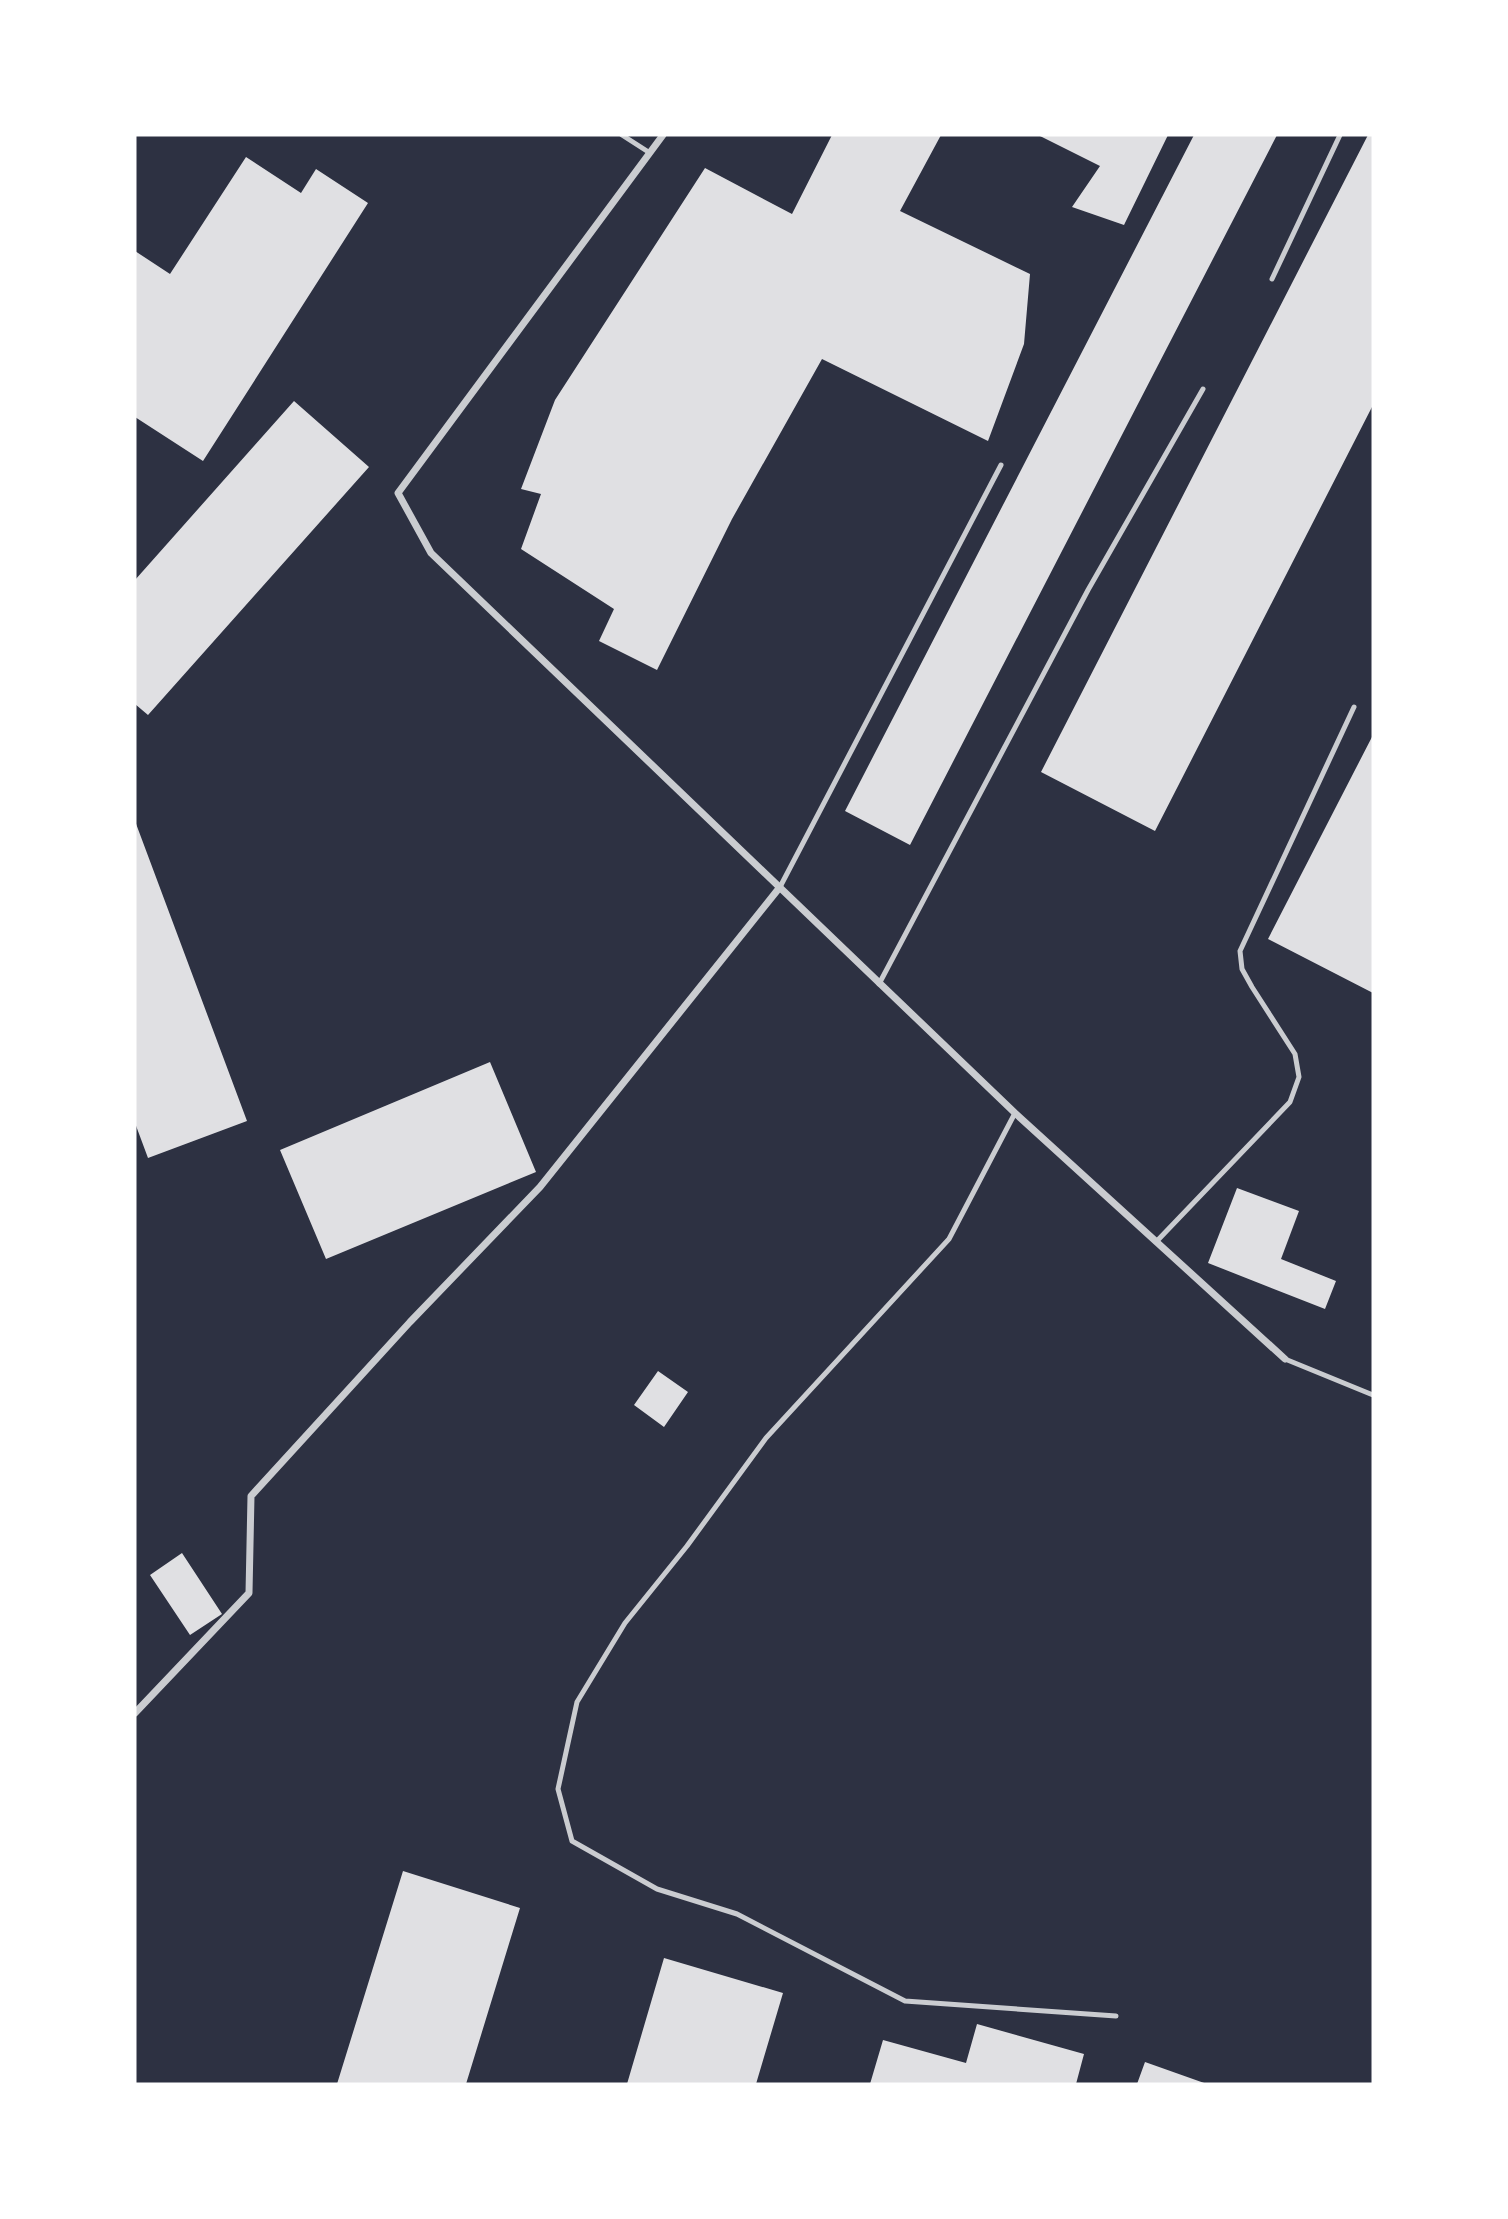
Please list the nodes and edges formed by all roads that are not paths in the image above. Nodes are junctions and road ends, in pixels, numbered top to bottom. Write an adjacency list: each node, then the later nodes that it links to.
1 (622, 135): 4 (lane)
2 (663, 135): 4 (street)
3 (1340, 135): 5 (lane)
4 (650, 153): 9 (street)
5 (1272, 279)
6 (1203, 389): 10 (lane)
7 (1001, 465): 9 (lane)
8 (1354, 707): 12 (lane)
9 (780, 887): 10 (street); 15 (street)
10 (879, 984): 11 (street)
11 (1015, 1113): 12 (street); 16 (lane)
12 (1156, 1242): 13 (street)
13 (1285, 1359): 14 (lane)
14 (1373, 1395)
15 (135, 1713)
16 (1116, 2016)

